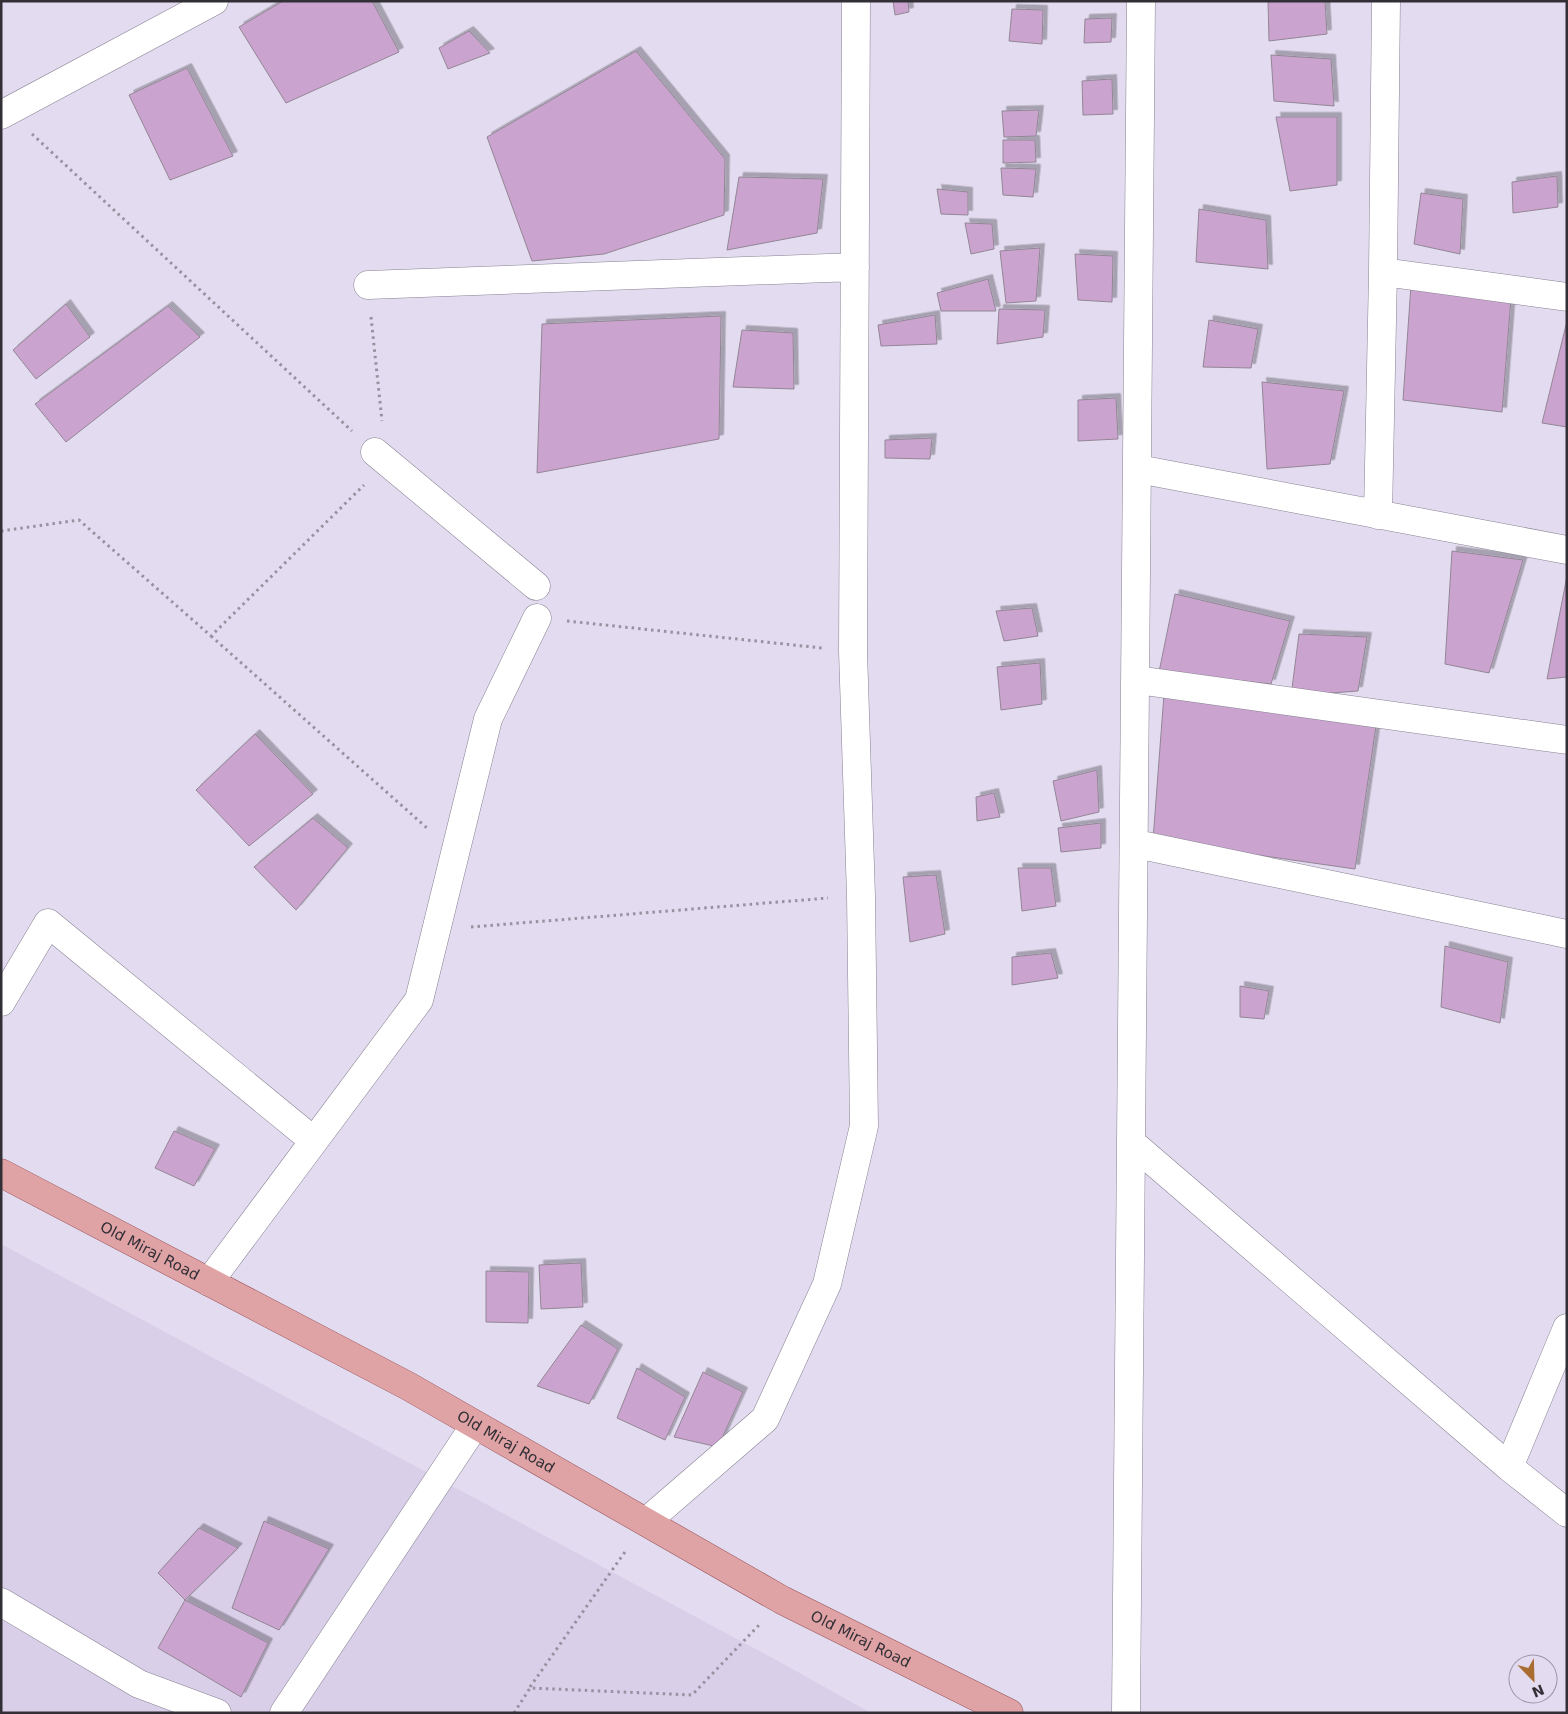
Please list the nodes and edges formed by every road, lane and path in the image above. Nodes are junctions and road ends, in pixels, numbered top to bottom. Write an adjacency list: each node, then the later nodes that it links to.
1 (214, 1): 5 (street)
2 (856, 1): 7 (street)
3 (1141, 1): 13 (street)
4 (1386, 1): 8 (street)
5 (1, 115)
6 (30, 131): 12 (path)
7 (855, 267): 9 (street); 20 (street)
8 (1383, 272): 10 (street); 14 (street)
9 (368, 285): 11 (path)
10 (1567, 297)
11 (382, 423)
12 (375, 452): 17 (street); 19 (path)
13 (1138, 469): 14 (street); 21 (street)
14 (1378, 515): 16 (street)
15 (1, 531): 19 (path)
16 (1567, 550)
17 (536, 586)
18 (538, 618): 20 (path); 24 (street)
19 (210, 636): 24 (path)
20 (853, 651): 25 (street)
21 (1137, 680): 22 (street); 23 (street)
22 (1567, 740)
23 (1136, 844): 27 (street); 30 (street)
24 (454, 851): 26 (street)
25 (861, 896): 26 (path); 37 (street)
26 (435, 930): 29 (street)
27 (1567, 934)
28 (1, 1002): 29 (street)
29 (314, 1141): 32 (street)
30 (1133, 1144): 35 (street); 45 (street)
31 (1, 1173): 32 (main road, Old Miraj Road)
32 (209, 1282): 34 (main road, Old Miraj Road)
33 (1567, 1328): 35 (street)
34 (475, 1425): 37 (main road, Old Miraj Road); 42 (street)
35 (1509, 1467): 36 (street)
36 (1567, 1513)
37 (647, 1522): 38 (main road, Old Miraj Road); 40 (path)
38 (782, 1600): 40 (path); 44 (main road, Old Miraj Road)
39 (1, 1602): 41 (street)
40 (530, 1688): 43 (path)
41 (217, 1713)
42 (284, 1713)
43 (514, 1713)
44 (1009, 1713)
45 (1126, 1713)

